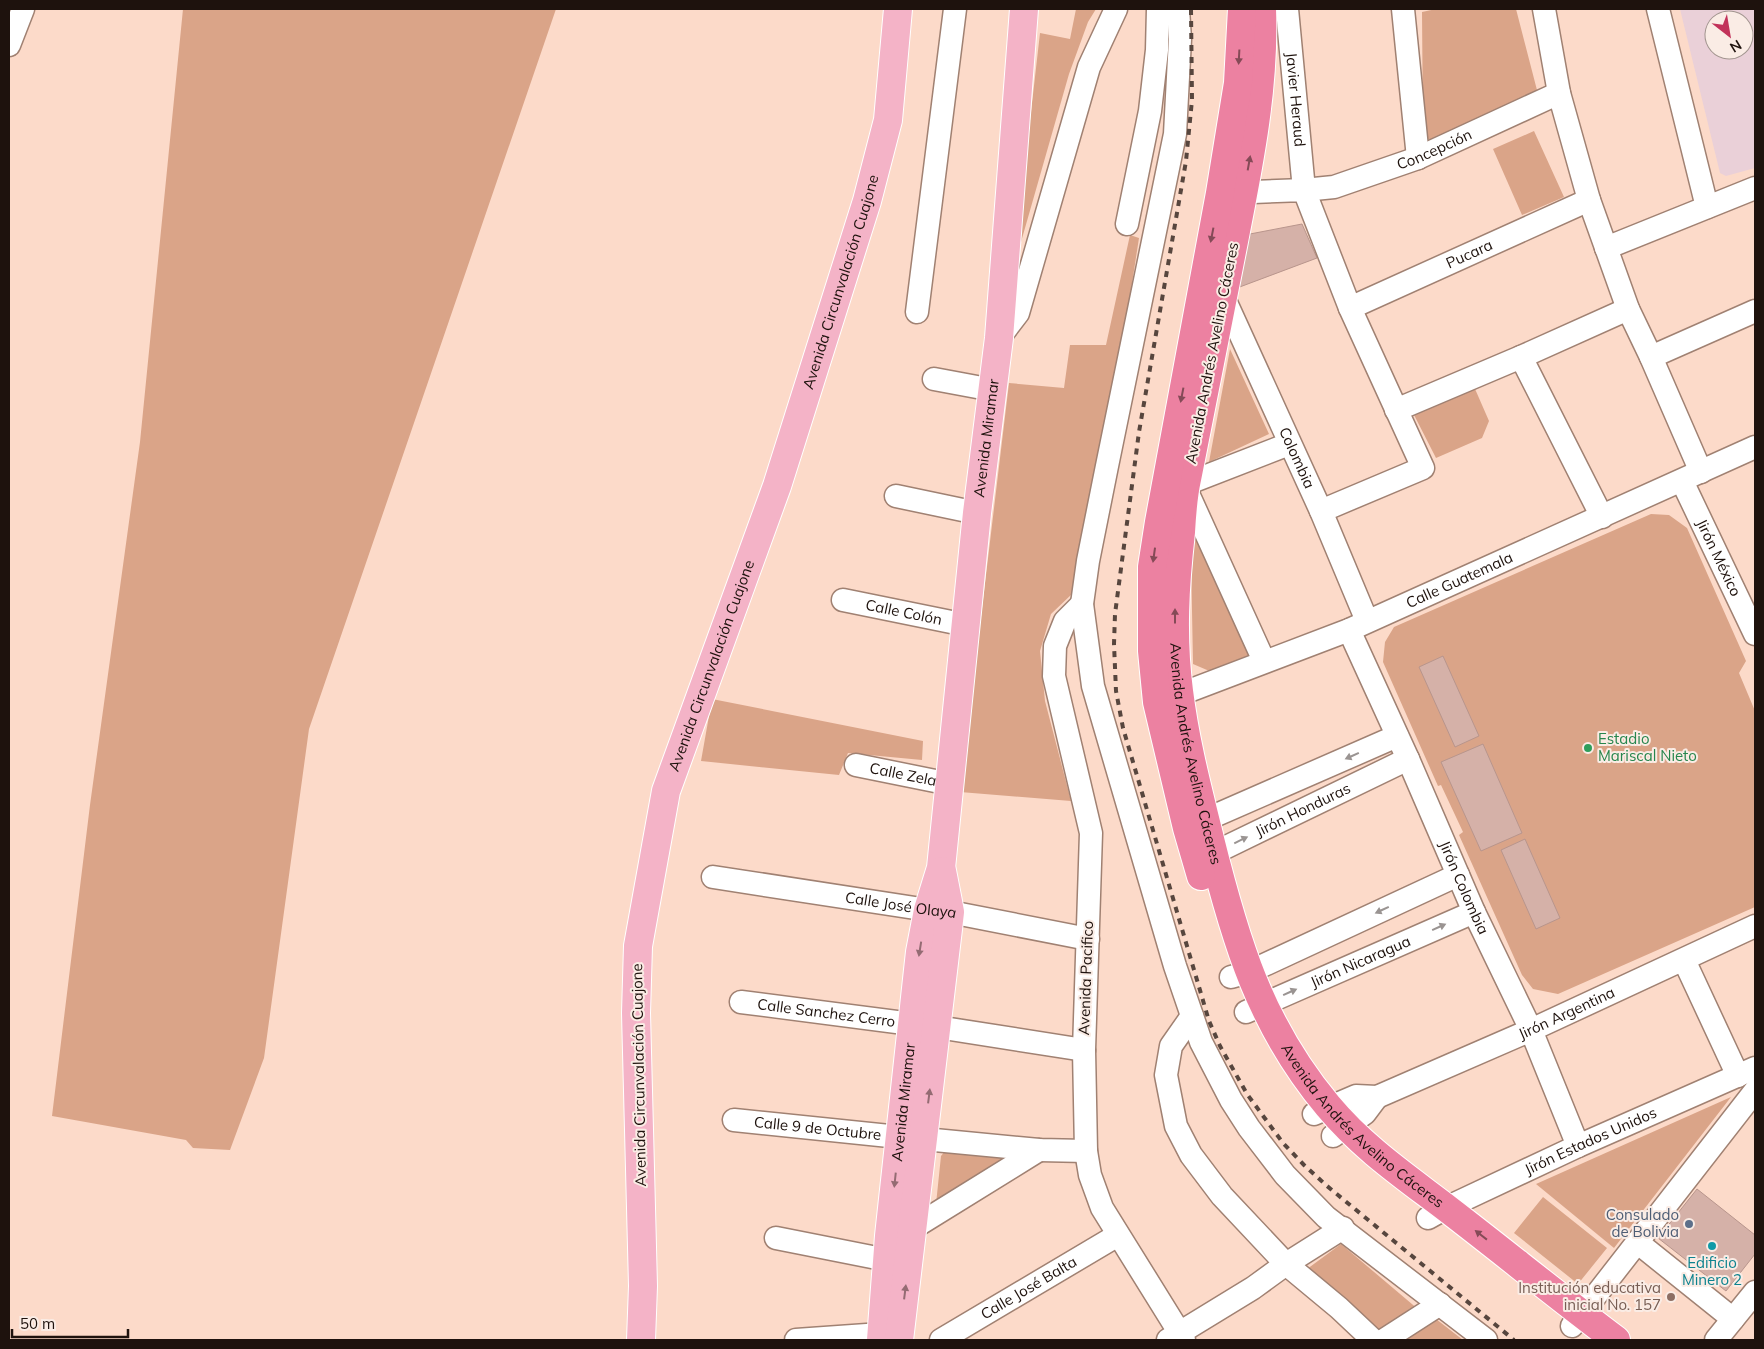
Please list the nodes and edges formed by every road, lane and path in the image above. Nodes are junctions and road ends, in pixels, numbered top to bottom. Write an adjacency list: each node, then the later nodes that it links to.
1 (23, 9): 14 (street)
2 (898, 9): 93 (main road, Avenida Circunvalación Cuajone)
3 (954, 9): 28 (street)
4 (1024, 9): 29 (main road, Avenida Miramar)
5 (1116, 9): 29 (street)
6 (1158, 9): 22 (street)
7 (1178, 9): 45 (street)
8 (1242, 9): 19 (highway, Avenida Andrés Avelino Cáceres, one-way to 19)
9 (1262, 9): 19 (highway, Avenida Andrés Avelino Cáceres, one-way to 9)
10 (1287, 9): 18 (street, Javier Heraud)
11 (1403, 9): 16 (street)
12 (1544, 9): 15 (street, Jirón México)
13 (1658, 9): 21 (street)
14 (9, 45)
15 (1559, 93): 16 (street, Concepción); 20 (street, Jirón México)
16 (1418, 158): 18 (street, Concepción)
17 (1755, 188): 21 (street)
18 (1304, 190): 19 (street, Concepción); 25 (street, Javier Heraud)
19 (1232, 192): 24 (highway, Avenida Andrés Avelino Cáceres); 50 (highway, Avenida Andrés Avelino Cáceres, one-way to 50)
20 (1589, 200): 23 (street, Jirón México); 25 (street, Pucara)
21 (1707, 207): 23 (street)
22 (1127, 224)
23 (1606, 248): 26 (street, Jirón México)
24 (1223, 296): 35 (street, Colombia); 38 (highway, Avenida Andrés Avelino Cáceres)
25 (1350, 308): 34 (street, Javier Heraud)
26 (1628, 309): 30 (street); 31 (street, Jirón México)
27 (1755, 311): 31 (street)
28 (917, 312)
29 (999, 338): 33 (main road, Avenida Miramar)
30 (1521, 357): 34 (street); 42 (street)
31 (1651, 357): 37 (street, Jirón México)
32 (934, 379): 33 (street)
33 (993, 390): 41 (main road, Avenida Miramar)
34 (1396, 410): 40 (street, Javier Heraud)
35 (1289, 444): 38 (street); 40 (street, Colombia)
36 (1755, 447): 37 (street, Calle Guatemala)
37 (1691, 476): 42 (street, Calle Guatemala); 43 (street, Jirón México)
38 (1186, 485): 49 (street); 50 (highway, Avenida Andrés Avelino Cáceres, one-way to 38)
39 (896, 496): 41 (street)
40 (1321, 511): 47 (street, Colombia)
41 (978, 512): 46 (main road, Avenida Miramar)
42 (1602, 517): 47 (street, Calle Guatemala)
43 (1747, 592): 48 (street, Jirón México)
44 (843, 600): 46 (street, Calle Colón)
45 (1082, 604): 62 (street, Avenida Pacifico); 67 (street)
46 (966, 625): 54 (main road, Avenida Miramar)
47 (1358, 625): 49 (street, Calle Guatemala); 51 (street, Jirón Colombia)
48 (1755, 634)
49 (1264, 661): 50 (street, Calle Guatemala)
50 (1168, 699): 55 (highway, Avenida Andrés Avelino Cáceres)
51 (1397, 736): 52 (street, Jirón Colombia); 55 (street, Jirón Honduras, one-way to 55)
52 (1408, 759): 56 (street, Jirón Honduras, one-way to 52); 57 (street, Jirón Colombia)
53 (856, 765): 54 (street, Calle Zela)
54 (950, 784): 59 (main road, Avenida Miramar)
55 (1196, 824): 56 (highway, Avenida Andrés Avelino Cáceres)
56 (1205, 856): 64 (highway, Avenida Andrés Avelino Cáceres)
57 (1458, 875): 60 (street, Jirón Colombia); 64 (street, one-way to 64)
58 (713, 878): 59 (street, Calle José Olaya)
59 (939, 911): 62 (street, Calle José Olaya); 68 (main road, Avenida Miramar)
60 (1474, 912): 66 (street, Jirón Nicaragua, one-way to 60); 69 (street, Jirón Colombia)
61 (1755, 926): 63 (street, Jirón Argentina)
62 (1088, 939): 70 (street, Avenida Pacifico)
63 (1684, 960): 69 (street, Jirón Argentina); 71 (street)
64 (1240, 975): 66 (highway, Avenida Andrés Avelino Cáceres)
65 (742, 1002): 68 (street, Calle Sanchez Cerro)
66 (1254, 1008): 74 (highway, Avenida Andrés Avelino Cáceres)
67 (1192, 1016): 81 (street); 86 (street)
68 (925, 1025): 70 (street, Calle Sanchez Cerro); 75 (main road, Avenida Miramar)
69 (1531, 1030): 74 (street, Jirón Argentina); 76 (street, Jirón Colombia)
70 (1084, 1050): 78 (street, Avenida Pacifico)
71 (1746, 1072): 76 (street, Jirón Estados Unidos)
72 (1755, 1091): 84 (street)
73 (734, 1120): 75 (street, Calle 9 de Octubre)
74 (1331, 1121): 79 (highway, Avenida Andrés Avelino Cáceres)
75 (912, 1138): 77 (street, Calle 9 de Octubre); 80 (main road, Avenida Miramar); 85 (main road, Avenida Miramar, one-way to 85)
76 (1578, 1146): 79 (street, Jirón Estados Unidos)
77 (1039, 1150): 78 (street, Calle 9 de Octubre); 80 (street)
78 (1086, 1151): 82 (street, Avenida Pacifico)
79 (1437, 1213): 90 (highway, Avenida Andrés Avelino Cáceres)
80 (913, 1228): 91 (main road, Avenida Miramar, one-way to 80)
81 (1343, 1228): 86 (street); 88 (street)
82 (1118, 1235): 92 (street, Avenida Pacifico); 95 (street, Calle José Balta)
83 (776, 1238): 85 (street)
84 (1637, 1242): 89 (street); 90 (street)
85 (887, 1260): 91 (main road, Avenida Miramar)
86 (1286, 1264): 92 (street); 96 (street)
87 (1755, 1292): 89 (street)
88 (1440, 1304): 97 (street); 98 (street)
89 (1733, 1319): 100 (street)
90 (1582, 1327): 99 (highway, Avenida Andrés Avelino Cáceres)
91 (887, 1338): 94 (street)
92 (1177, 1338)
93 (641, 1340)
94 (796, 1340)
95 (941, 1340)
96 (1373, 1340)
97 (1384, 1340)
98 (1486, 1340)
99 (1616, 1340)
100 (1716, 1340)

